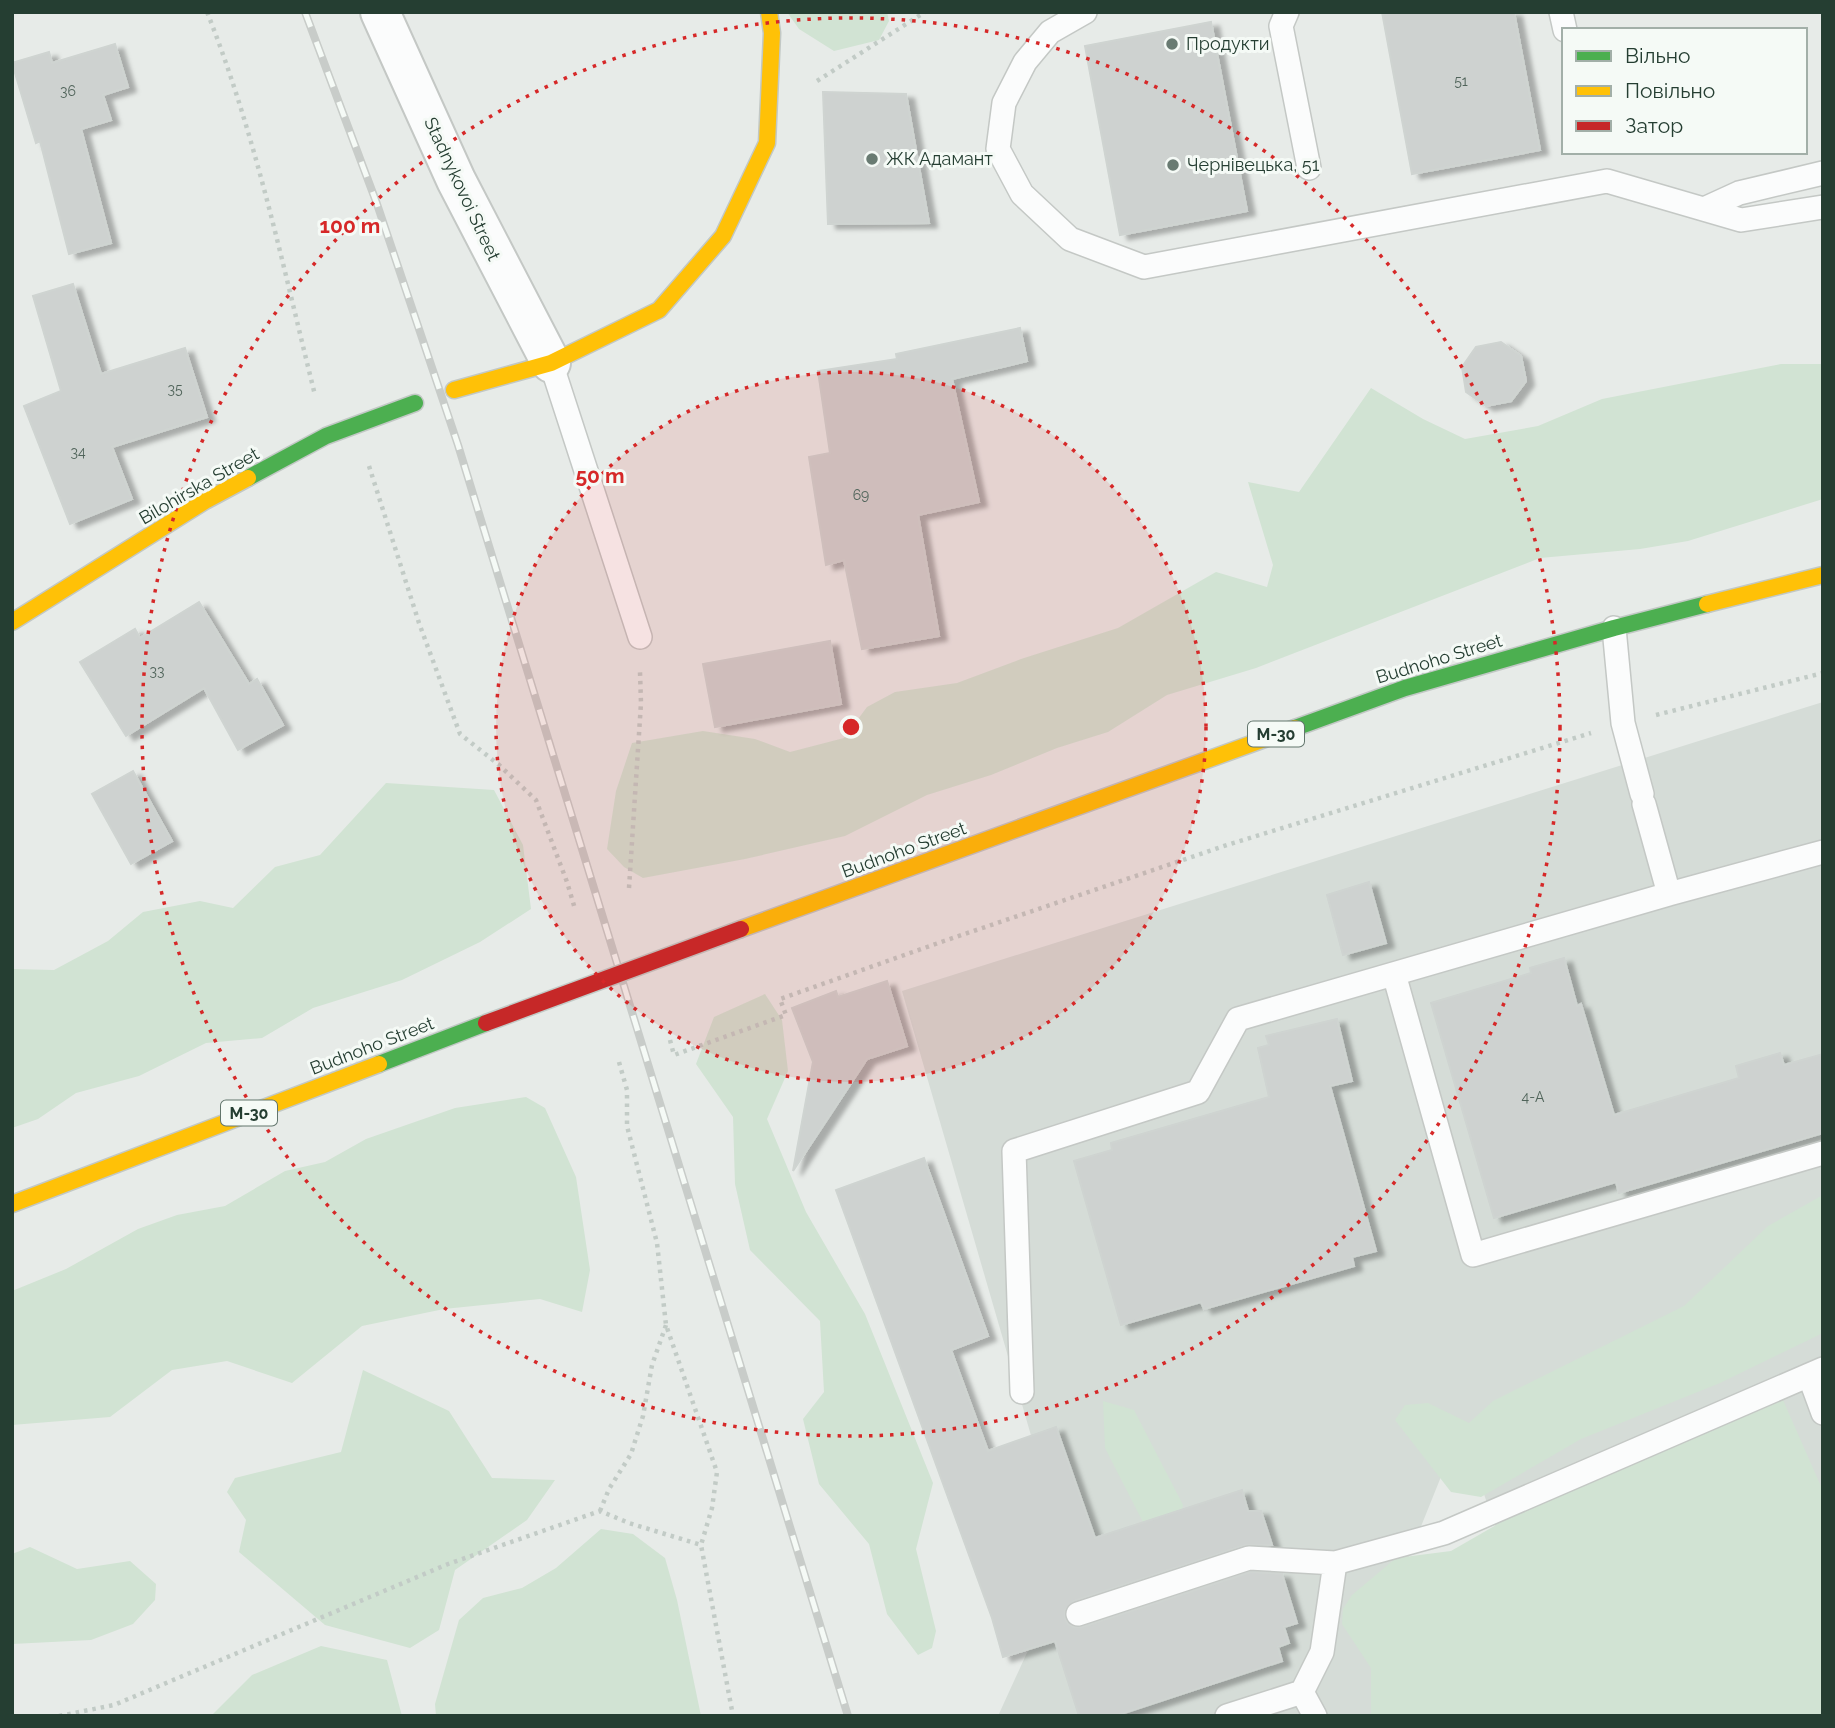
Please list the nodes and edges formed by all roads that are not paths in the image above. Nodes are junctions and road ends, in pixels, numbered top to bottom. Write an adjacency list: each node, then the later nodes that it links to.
1 (380, 12): 9 (street, Stadnykovoi Street)
2 (769, 12): 9 (main road)
3 (1086, 12): 8 (lane)
4 (1287, 12): 5 (lane)
5 (1309, 168)
6 (1823, 173): 8 (lane)
7 (1823, 207): 8 (lane)
8 (1704, 209)
9 (551, 363): 10 (main road); 15 (lane)
10 (454, 390): 11 (lane)
11 (415, 403): 13 (main road, Bilohirska Street)
12 (1823, 575): 14 (main road, Budnoho Street / М-30)
13 (12, 622)
14 (1614, 628): 17 (lane); 20 (main road, Budnoho Street / М-30, bridge)
15 (640, 637)
16 (1823, 852): 17 (lane)
17 (1669, 894): 18 (lane)
18 (1394, 974): 19 (lane); 22 (lane)
19 (1823, 1153)
20 (12, 1204)
21 (1816, 1372): 23 (lane); 24 (lane)
22 (1022, 1392)
23 (1823, 1413)
24 (1335, 1563): 25 (lane); 26 (lane)
25 (1078, 1614)
26 (1302, 1692): 27 (lane); 28 (lane)
27 (1227, 1716)
28 (1315, 1716)

